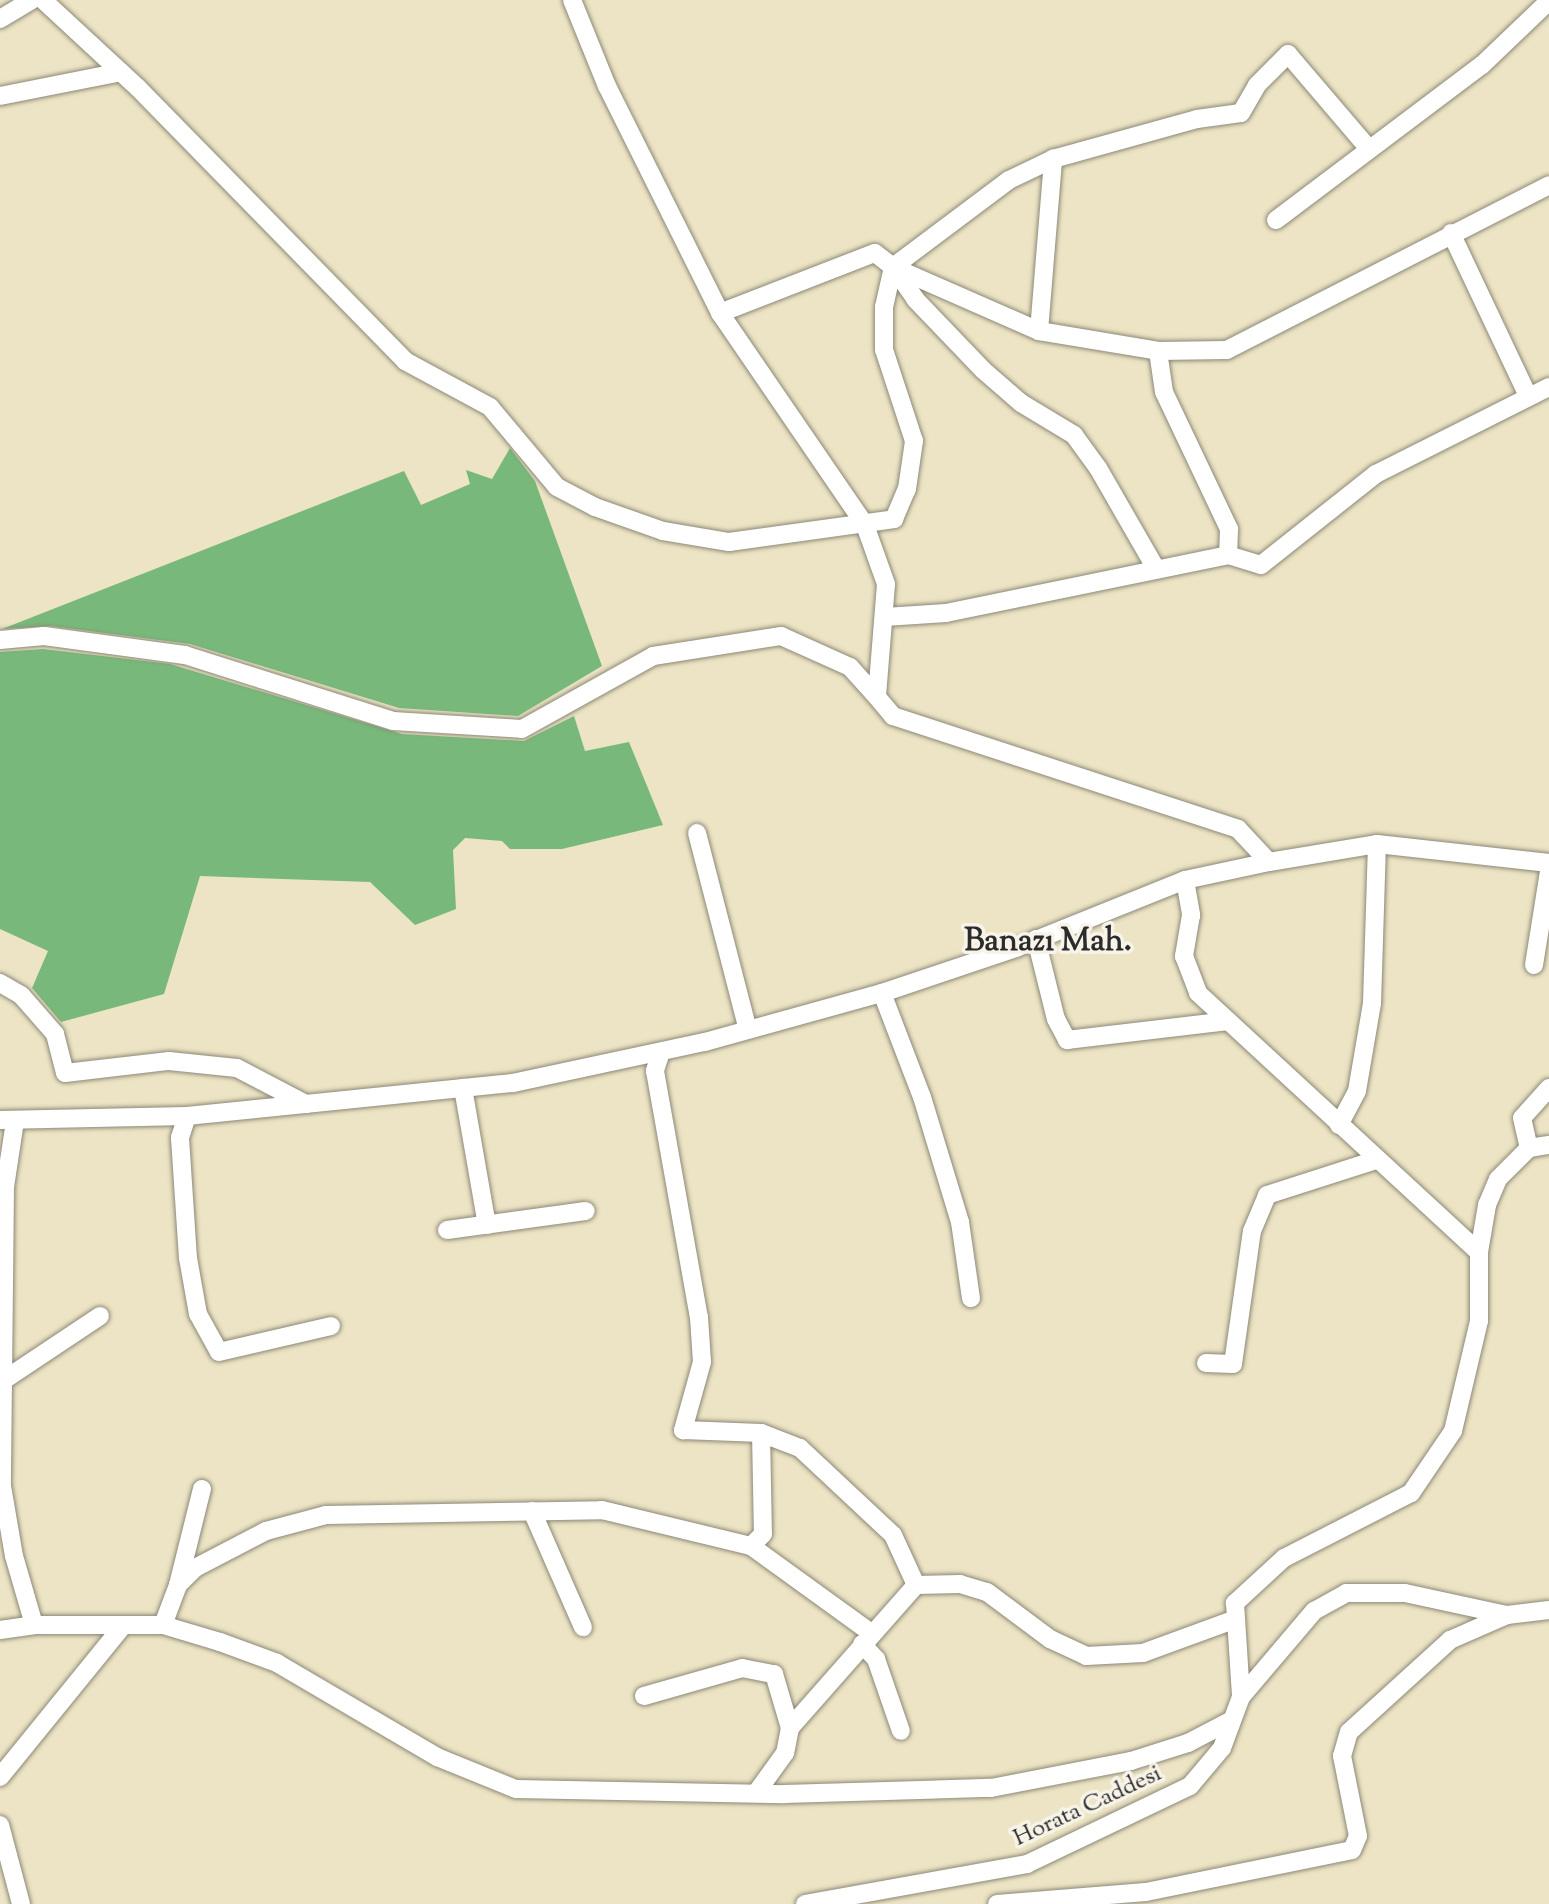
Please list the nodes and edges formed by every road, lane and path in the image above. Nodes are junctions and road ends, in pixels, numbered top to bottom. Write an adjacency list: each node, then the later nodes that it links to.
1 (32, 0): 5 (street)
2 (43, 0): 6 (street)
3 (572, 0): 14 (street)
4 (1549, 1): 8 (street)
5 (0, 19)
6 (121, 72): 7 (street); 19 (street)
7 (0, 96)
8 (1369, 149): 9 (street); 11 (street)
9 (1053, 159): 13 (street); 15 (street)
10 (1549, 185): 12 (street)
11 (1276, 220)
12 (1451, 233): 16 (street); 18 (street)
13 (893, 267): 14 (street); 15 (street); 19 (street); 21 (street)
14 (720, 313): 19 (street)
15 (1040, 331): 16 (street)
16 (1158, 351): 20 (street)
17 (1549, 387): 18 (street)
18 (1528, 396): 20 (street)
19 (865, 525): 22 (street)
20 (1228, 555): 21 (street)
21 (1155, 567): 22 (street)
22 (885, 617): 24 (street)
23 (0, 640): 24 (street)
24 (877, 697): 27 (street)
25 (697, 833): 36 (street)
26 (1377, 844): 27 (street); 28 (street); 43 (street)
27 (1269, 862): 30 (street)
28 (1549, 863)
29 (1549, 871): 32 (street)
30 (1185, 880): 31 (street); 35 (street)
31 (1035, 939): 34 (street); 35 (street)
32 (1534, 965)
33 (0, 984): 40 (street)
34 (883, 993): 36 (street); 51 (street)
35 (1228, 1021): 43 (street)
36 (748, 1030): 37 (street)
37 (661, 1052): 38 (street); 56 (street)
38 (463, 1088): 40 (street); 48 (street)
39 (1549, 1088): 45 (street)
40 (306, 1104): 41 (street)
41 (187, 1116): 42 (street); 53 (street)
42 (8, 1120): 55 (street)
43 (1339, 1125): 46 (street)
44 (1549, 1145): 45 (street)
45 (1529, 1148): 50 (street)
46 (1376, 1160): 50 (street); 54 (street)
47 (586, 1211): 48 (street)
48 (487, 1225): 49 (street)
49 (447, 1230)
50 (1479, 1252): 64 (street)
51 (971, 1298)
52 (100, 1316): 55 (street)
53 (331, 1326)
54 (1206, 1363)
55 (1, 1382): 65 (street)
56 (761, 1433): 59 (street); 61 (street)
57 (202, 1489): 60 (street)
58 (532, 1511): 59 (street); 60 (street); 67 (street)
59 (751, 1546): 70 (street)
60 (178, 1585): 66 (street)
61 (916, 1585): 64 (street); 70 (street)
62 (1549, 1610): 63 (street)
63 (1507, 1615): 72 (street); 81 (street)
64 (1233, 1620): 72 (street)
65 (34, 1625): 68 (street); 69 (street)
66 (163, 1625): 68 (street); 77 (street)
67 (583, 1627)
68 (122, 1628): 76 (street)
69 (0, 1630)
70 (867, 1638): 74 (street); 75 (street)
71 (644, 1696): 74 (street)
72 (1241, 1697): 73 (street, Horata Caddesi)
73 (1230, 1721): 77 (street); 80 (street, Horata Caddesi)
74 (790, 1728): 77 (street)
75 (901, 1731)
76 (0, 1777)
77 (756, 1793)
78 (0, 1825): 79 (street)
79 (21, 1904)
80 (805, 1904)
81 (997, 1904)

